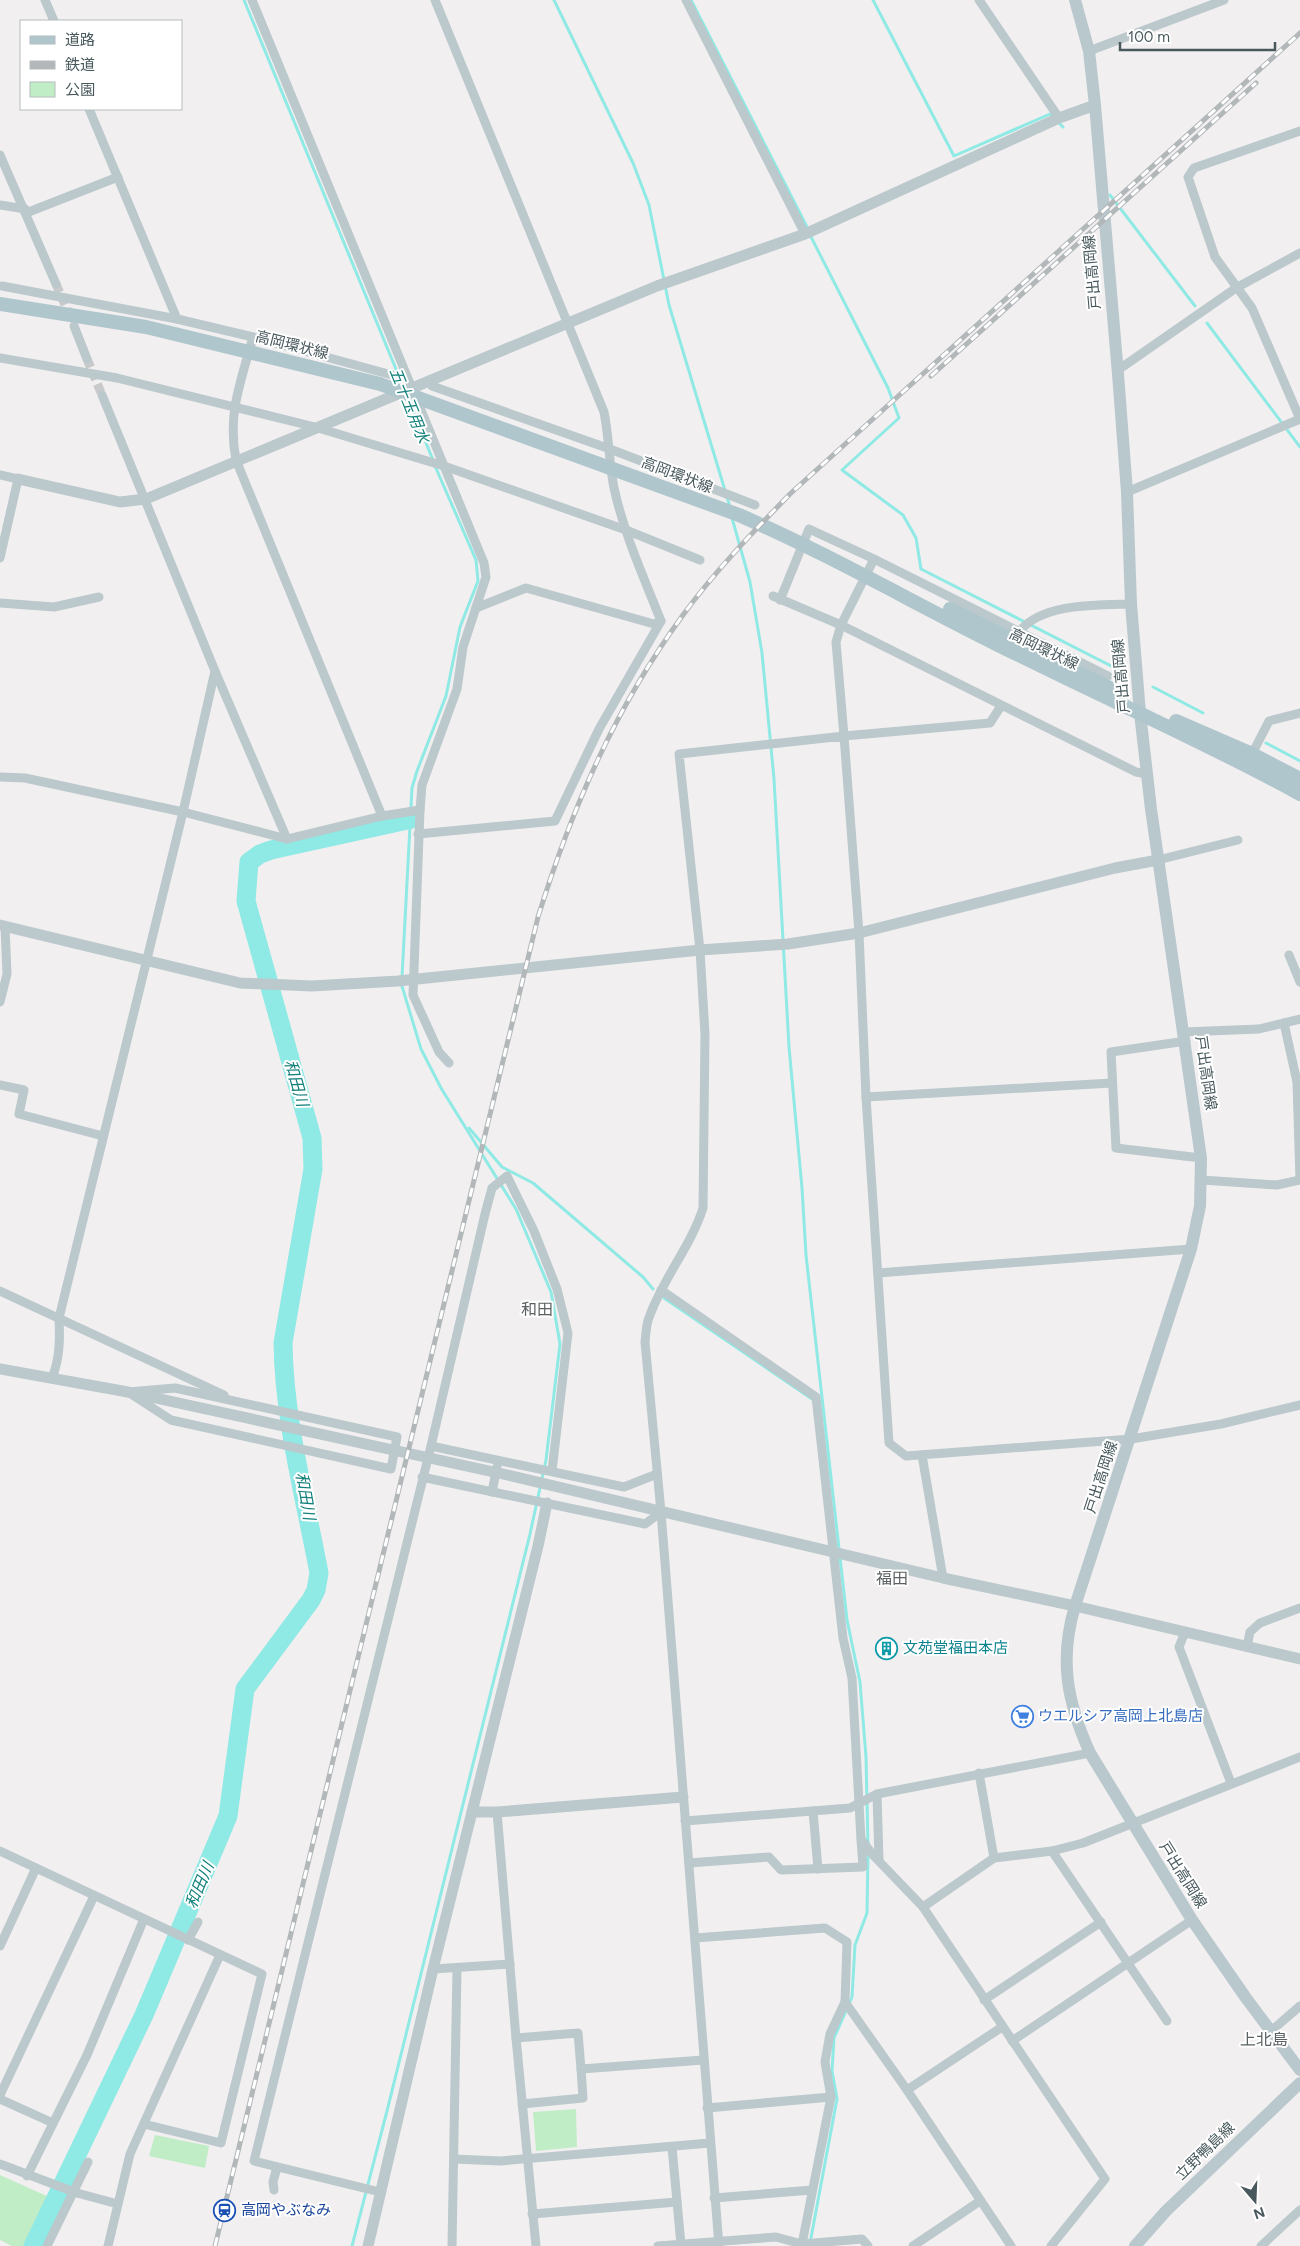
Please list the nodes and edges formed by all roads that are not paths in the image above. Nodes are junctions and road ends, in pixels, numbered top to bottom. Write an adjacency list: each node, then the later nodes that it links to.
1 (45, 0): 8 (street)
2 (252, 0): 34 (street)
3 (435, 0): 25 (street)
4 (686, 0): 18 (street)
5 (979, 0): 12 (street)
6 (1075, 0): 9 (main road, 戸出高岡線)
7 (1224, 0): 9 (street)
8 (54, 20)
9 (1089, 51): 10 (main road, 戸出高岡線)
10 (1095, 106): 12 (street); 31 (main road, 戸出高岡線)
11 (89, 110): 15 (street)
12 (1059, 118): 18 (street)
13 (1300, 131): 21 (street)
14 (0, 155): 17 (street)
15 (118, 177): 17 (street); 24 (street)
16 (0, 205): 17 (street)
17 (26, 211): 20 (street)
18 (805, 234): 25 (street)
19 (1299, 256): 21 (street)
20 (56, 284)
21 (1236, 288): 31 (street); 37 (street)
22 (1, 291): 24 (street); 28 (main road, 高岡環状線)
23 (0, 304): 28 (main road, 高岡環状線)
24 (177, 319): 27 (street)
25 (568, 324): 34 (street); 39 (street)
26 (74, 326): 30 (street)
27 (253, 337): 32 (street); 36 (street)
28 (231, 342): 61 (main road, 高岡環状線)
29 (0, 358): 36 (street)
30 (87, 359)
31 (1118, 370): 44 (main road, 戸出高岡線)
32 (403, 378)
33 (432, 386): 39 (street)
34 (412, 388): 38 (street); 41 (street)
35 (102, 395): 45 (street)
36 (234, 407): 38 (street); 40 (street)
37 (1300, 418): 44 (street)
38 (315, 427): 40 (street); 41 (street)
39 (610, 448): 46 (street); 47 (street)
40 (236, 460): 45 (street); 71 (street)
41 (444, 466): 47 (street); 54 (street)
42 (0, 475): 43 (street)
43 (18, 479): 45 (street); 48 (street)
44 (1127, 492): 53 (main road, 戸出高岡線)
45 (146, 500): 58 (street)
46 (755, 505)
47 (626, 530): 50 (street); 55 (street)
48 (0, 558)
49 (874, 559): 56 (street); 56 (street); 57 (street)
50 (700, 560)
51 (99, 598): 52 (street)
52 (0, 603)
53 (1131, 604): 57 (street); 61 (main road, 戸出高岡線)
54 (476, 608): 55 (street); 69 (street)
55 (661, 621): 72 (street)
56 (841, 625): 60 (street); 63 (street)
57 (1020, 631): 59 (street)
58 (215, 671): 70 (street); 73 (street)
59 (1108, 676)
60 (1001, 706): 63 (street); 65 (street)
61 (1140, 708): 64 (main road, 高岡環状線); 65 (main road, 戸出高岡線); 68 (main road, 高岡環状線)
62 (1300, 713): 64 (street)
63 (844, 736): 77 (street); 78 (street)
64 (1252, 754): 67 (main road, 高岡環状線)
65 (1147, 774): 75 (main road, 戸出高岡線)
66 (0, 778): 70 (street)
67 (1300, 778)
68 (1300, 794)
69 (418, 810): 71 (street); 72 (street)
70 (183, 812): 73 (street); 80 (street)
71 (382, 816): 73 (street)
72 (418, 834): 81 (street)
73 (286, 839)
74 (1238, 840): 75 (street)
75 (1158, 860): 77 (street); 86 (main road, 戸出高岡線)
76 (3, 926): 80 (street); 83 (street)
77 (859, 933): 78 (street); 90 (street)
78 (700, 950): 81 (street); 99 (street)
79 (1289, 956): 82 (street)
80 (145, 961): 81 (street); 92 (street)
81 (406, 980): 87 (street)
82 (1300, 982)
83 (0, 1002)
84 (1300, 1019): 85 (street)
85 (1284, 1023): 86 (street); 91 (street)
86 (1185, 1037): 88 (street); 93 (main road, 戸出高岡線)
87 (449, 1063)
88 (1112, 1083): 90 (street); 93 (street)
89 (0, 1085): 92 (street)
90 (866, 1097): 97 (street)
91 (1299, 1114): 95 (street)
92 (103, 1136): 100 (street)
93 (1201, 1158): 94 (main road, 戸出高岡線)
94 (1202, 1180): 95 (street); 96 (main road, 戸出高岡線)
95 (1300, 1180)
96 (1191, 1249): 97 (street); 106 (main road, 戸出高岡線)
97 (878, 1273): 108 (street)
98 (0, 1290): 100 (street)
99 (662, 1290): 111 (street); 116 (street)
100 (59, 1318): 102 (street); 104 (street)
101 (0, 1369): 102 (street)
102 (52, 1378): 103 (street)
103 (128, 1392): 104 (street); 104 (street); 115 (street)
104 (238, 1402)
105 (1300, 1405): 106 (street)
106 (1131, 1439): 108 (street); 118 (main road, 戸出高岡線)
107 (432, 1446): 109 (street); 110 (street); 112 (street)
108 (922, 1455): 117 (street)
109 (499, 1460): 110 (street); 113 (street)
110 (552, 1471): 111 (street)
111 (657, 1474): 115 (street)
112 (422, 1477): 113 (street); 182 (street)
113 (492, 1492): 114 (street)
114 (545, 1503): 115 (street); 129 (street)
115 (661, 1512): 116 (street); 127 (street)
116 (832, 1552): 117 (street); 128 (street)
117 (943, 1578): 118 (street)
118 (1075, 1606): 120 (street); 123 (main road, 戸出高岡線)
119 (1300, 1608): 121 (street)
120 (1184, 1632): 121 (street); 126 (street)
121 (1247, 1647): 122 (street)
122 (1300, 1659)
123 (1090, 1753): 125 (street); 133 (main road, 戸出高岡線)
124 (1300, 1758): 126 (street)
125 (979, 1773): 128 (street); 138 (street)
126 (1231, 1783): 133 (street)
127 (683, 1797): 130 (street); 132 (street)
128 (868, 1798): 131 (street); 134 (street); 137 (street)
129 (472, 1812): 130 (street); 154 (street)
130 (498, 1812): 153 (street)
131 (813, 1812): 132 (street); 141 (street)
132 (685, 1821): 139 (street)
133 (1132, 1825): 136 (street); 145 (main road, 戸出高岡線)
134 (863, 1841): 137 (street); 141 (street)
135 (0, 1851): 140 (street)
136 (1052, 1851): 138 (street); 147 (street)
137 (876, 1857): 143 (street)
138 (994, 1858): 143 (street)
139 (689, 1863): 141 (street); 148 (street)
140 (36, 1868): 142 (street); 150 (street)
141 (818, 1869)
142 (94, 1896): 144 (street); 169 (street)
143 (924, 1907): 156 (street)
144 (144, 1919): 149 (street); 174 (street)
145 (1192, 1920): 152 (street); 161 (main road, 戸出高岡線)
146 (198, 1922): 149 (street)
147 (1101, 1922): 152 (street); 156 (street)
148 (695, 1938): 157 (street); 164 (street)
149 (188, 1940): 151 (street)
150 (0, 1946)
151 (220, 1955): 175 (street); 175 (street)
152 (1130, 1963): 159 (street); 163 (street)
153 (510, 1964): 155 (street); 162 (street)
154 (432, 1969): 155 (street); 186 (street)
155 (458, 1969): 179 (street)
156 (984, 2000): 160 (street)
157 (846, 2003): 168 (street); 170 (street)
158 (1300, 2006): 161 (street)
159 (1167, 2021)
160 (1002, 2027): 163 (street); 168 (street)
161 (1271, 2031): 166 (main road, 戸出高岡線)
162 (516, 2038): 165 (street); 172 (street)
163 (1012, 2041): 206 (street)
164 (703, 2060): 165 (street); 173 (street)
165 (581, 2069): 172 (street)
166 (1300, 2070)
167 (1300, 2083): 207 (main road, 立野鴨島線)
168 (907, 2090): 189 (street)
169 (0, 2095)
170 (831, 2097): 173 (street); 185 (street)
171 (0, 2099): 174 (street)
172 (522, 2104): 178 (street)
173 (707, 2108): 176 (street)
174 (53, 2124): 183 (street)
175 (144, 2124): 191 (street)
176 (710, 2143): 177 (street); 188 (street)
177 (672, 2147): 178 (street); 190 (street)
178 (526, 2158): 179 (street); 193 (street)
179 (454, 2159): 200 (street)
180 (88, 2162): 187 (street)
181 (0, 2164): 183 (street)
182 (277, 2167): 184 (street); 186 (street)
183 (27, 2176): 187 (street)
184 (274, 2190)
185 (812, 2190): 188 (street); 195 (street)
186 (377, 2191): 199 (street)
187 (73, 2192): 191 (street); 197 (street)
188 (714, 2198): 194 (street)
189 (980, 2201): 204 (street); 205 (street)
190 (677, 2202): 193 (street); 196 (street)
191 (118, 2204): 198 (street)
192 (1300, 2210): 208 (street)
193 (532, 2214): 201 (street)
194 (719, 2243): 195 (street); 196 (street)
195 (804, 2243): 203 (street)
196 (681, 2245): 202 (street)
197 (47, 2246)
198 (108, 2246)
199 (368, 2246)
200 (452, 2246)
201 (536, 2246)
202 (658, 2246)
203 (868, 2246)
204 (913, 2246)
205 (1011, 2246)
206 (1051, 2246)
207 (1135, 2246)
208 (1261, 2246)

